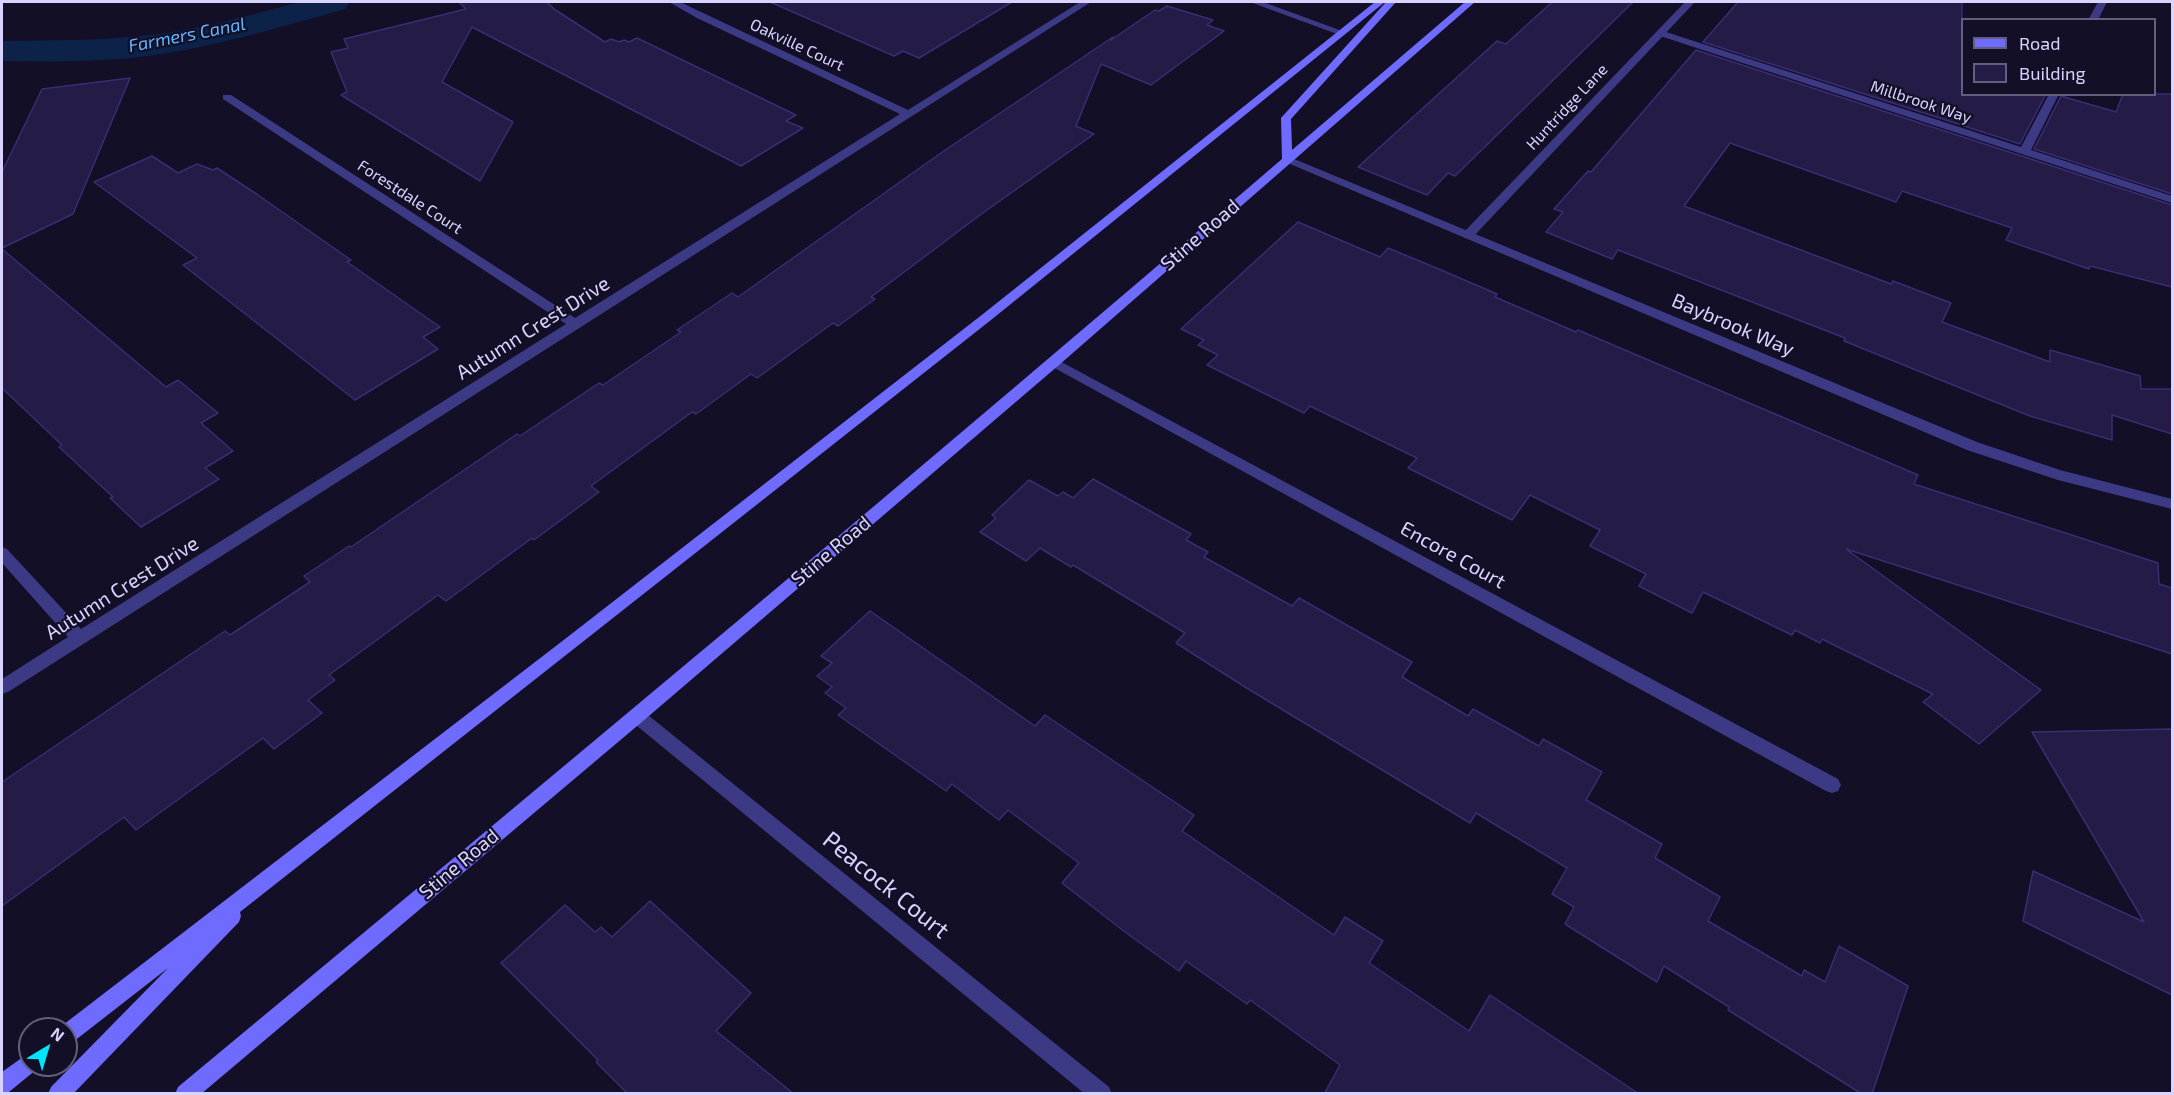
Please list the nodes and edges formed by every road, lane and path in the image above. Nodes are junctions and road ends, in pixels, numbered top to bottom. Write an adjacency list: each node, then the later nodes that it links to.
1 (675, 2): 14 (street, Oakville Court)
2 (1086, 2): 14 (street, Autumn Crest Drive)
3 (1255, 2): 10 (street)
4 (1380, 2): 10 (main road)
5 (1391, 2): 16 (main road)
6 (1470, 2): 16 (main road, Stine Road)
7 (1690, 2): 11 (street, Huntridge Lane)
8 (2102, 2): 9 (street)
9 (2094, 18)
10 (1340, 32): 27 (main road)
11 (1660, 33): 15 (street, Millbrook Way); 18 (street, Huntridge Lane)
12 (2053, 96): 15 (street)
13 (227, 97): 19 (street, Forestdale Court)
14 (908, 114): 19 (street, Autumn Crest Drive)
15 (2024, 153): 17 (street, Millbrook Way)
16 (1287, 159): 18 (street, Baybrook Way); 20 (main road, Stine Road)
17 (2172, 200)
18 (1468, 235): 21 (street, Baybrook Way)
19 (575, 324): 23 (street, Autumn Crest Drive)
20 (1054, 362): 25 (main road, Stine Road); 26 (street, Encore Court)
21 (2172, 504)
22 (2, 553): 23 (street)
23 (79, 638): 24 (street, Autumn Crest Drive)
24 (2, 687)
25 (638, 716): 32 (main road, Stine Road); 33 (street, Peacock Court)
26 (1832, 785)
27 (272, 875): 28 (main road); 31 (main road)
28 (78, 1026)
29 (18, 1071): 30 (main road)
30 (2, 1084)
31 (58, 1094)
32 (185, 1094)
33 (1102, 1094)

